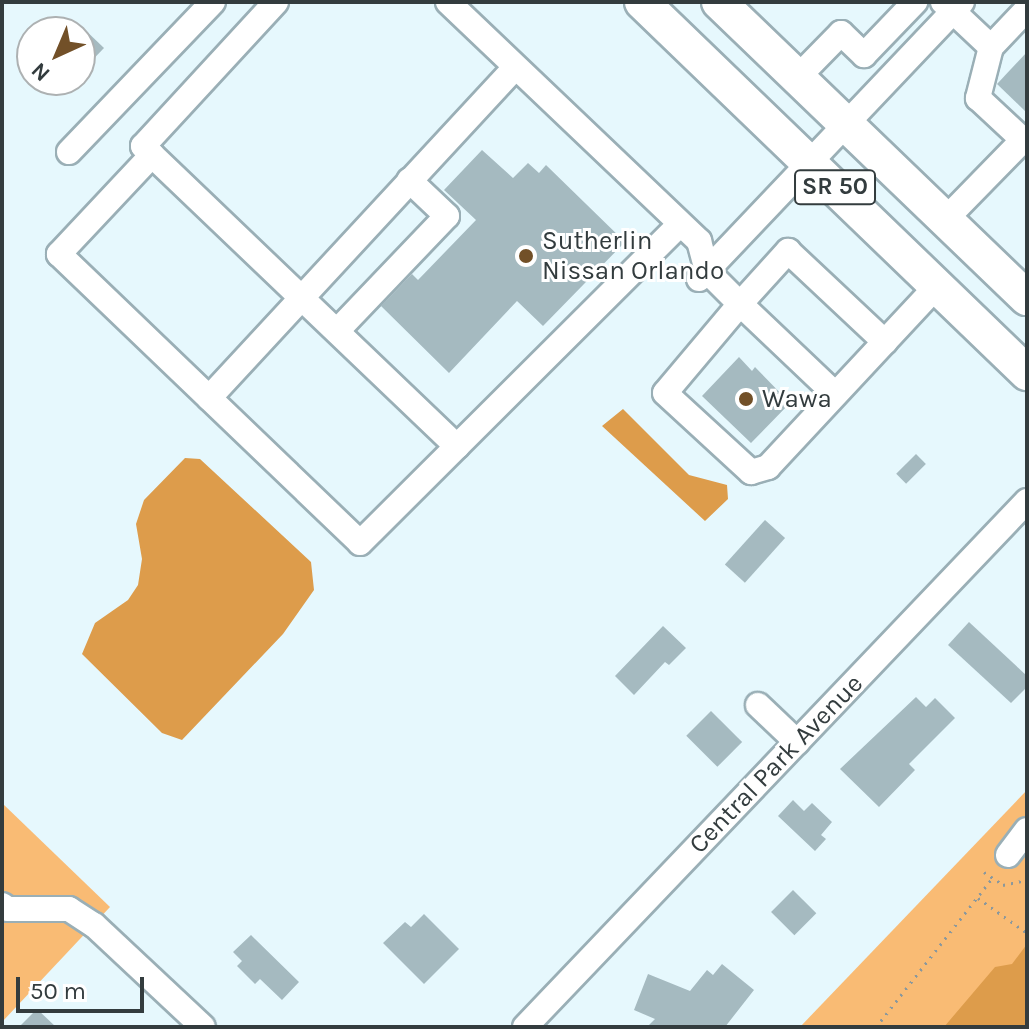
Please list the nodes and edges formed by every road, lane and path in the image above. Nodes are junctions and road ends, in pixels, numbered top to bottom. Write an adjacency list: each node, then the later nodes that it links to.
1 (213, 2): 14 (street)
2 (276, 2): 15 (street)
3 (448, 2): 10 (street)
4 (642, 2): 16 (highway, SR 50)
5 (915, 2): 11 (street)
6 (727, 5): 11 (highway, SR 50)
7 (953, 5): 9 (street); 12 (street)
8 (1027, 9): 9 (street)
9 (991, 47): 13 (street)
10 (516, 67): 17 (street); 19 (street)
11 (797, 78): 12 (highway, SR 50)
12 (845, 124): 16 (street); 18 (highway, SR 50)
13 (1025, 142): 18 (street)
14 (69, 152)
15 (152, 155): 22 (street); 29 (street)
16 (808, 162): 20 (street); 21 (highway, SR 50)
17 (409, 180): 22 (street); 25 (street)
18 (945, 220): 23 (highway, SR 50)
19 (680, 224): 20 (street); 30 (street)
20 (702, 276): 24 (street)
21 (937, 286): 26 (street); 27 (highway, SR 50)
22 (300, 296): 25 (street); 29 (street)
23 (1027, 298)
24 (740, 304): 26 (street); 28 (street); 28 (street)
25 (337, 331): 30 (street)
26 (885, 342): 28 (street)
27 (1027, 373)
28 (835, 394)
29 (209, 398): 30 (street)
30 (457, 446)
31 (1027, 501): 33 (street, Central Park Avenue)
32 (758, 705): 33 (street)
33 (797, 742): 43 (street, Central Park Avenue)
34 (1027, 830): 35 (street)
35 (1008, 855)
36 (984, 872): 37 (path)
37 (991, 880): 38 (path); 39 (path)
38 (1027, 880)
39 (978, 897): 41 (path); 44 (path)
40 (2, 905): 42 (street)
41 (1027, 933)
42 (203, 1027)
43 (525, 1027)
44 (876, 1027)

